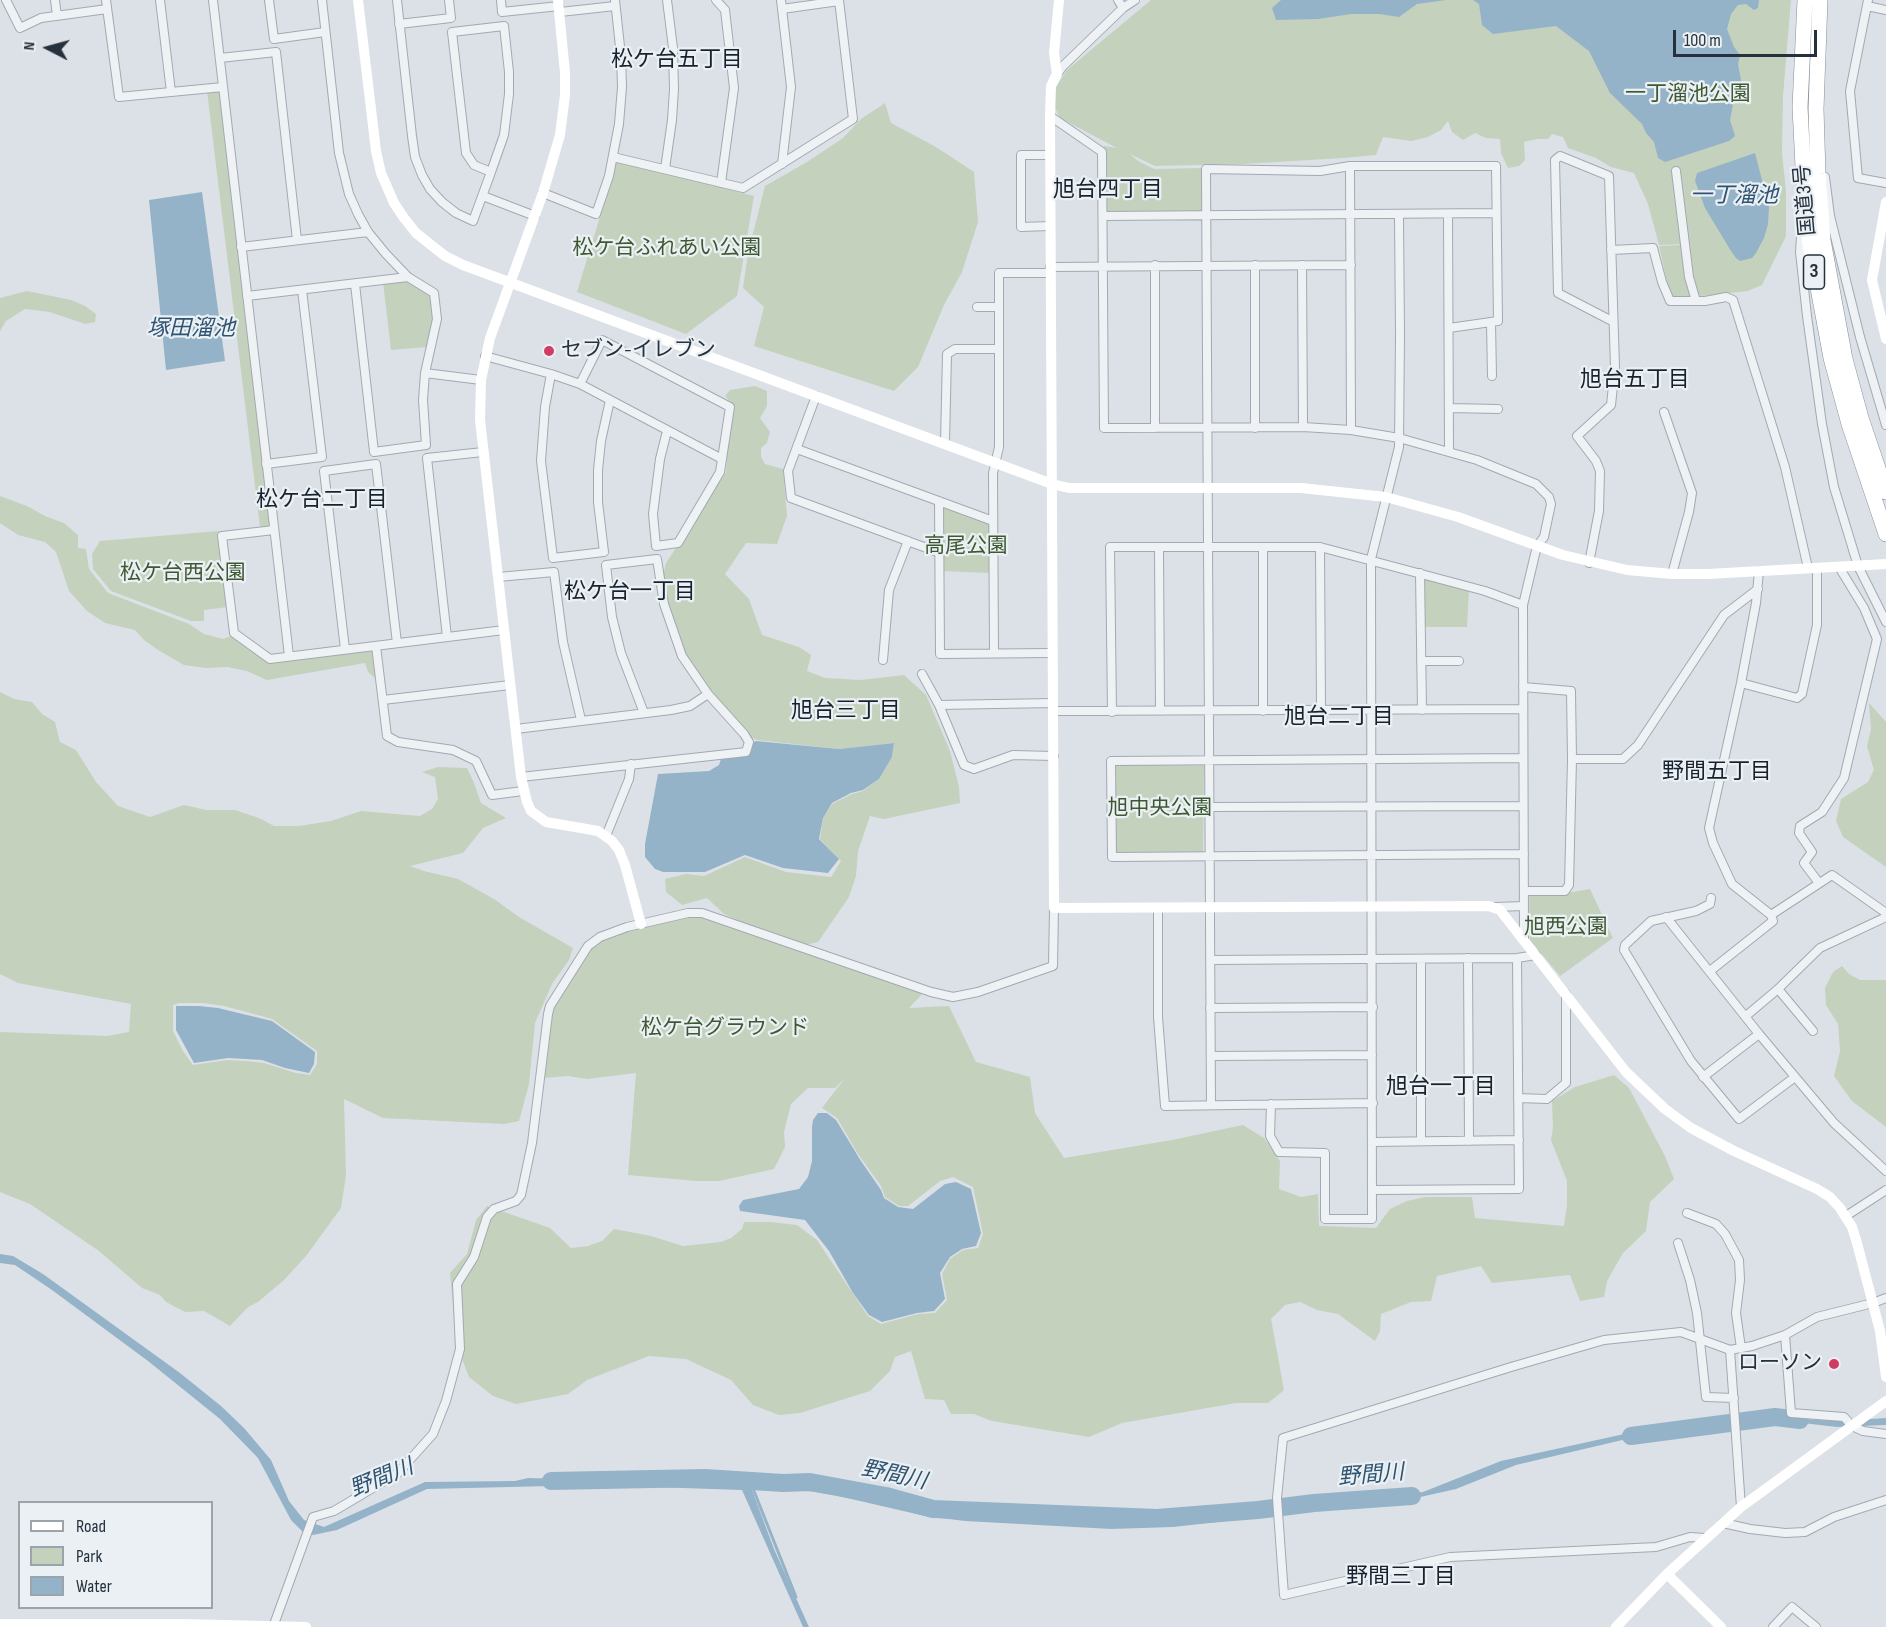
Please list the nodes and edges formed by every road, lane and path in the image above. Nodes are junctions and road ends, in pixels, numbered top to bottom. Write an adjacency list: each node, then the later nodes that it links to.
1 (6, 0): 26 (street)
2 (55, 0): 26 (street)
3 (160, 0): 32 (street)
4 (213, 0): 29 (street)
5 (269, 0): 28 (street)
6 (322, 0): 28 (street)
7 (358, 0): 68 (street)
8 (396, 0): 27 (street)
9 (448, 0): 27 (street)
10 (501, 0): 23 (street)
11 (667, 0): 39 (street)
12 (716, 0): 42 (street)
13 (1059, 0): 30 (street)
14 (1118, 0): 24 (street)
15 (1135, 0): 24 (street)
16 (1805, 0): 44 (highway, 国道3号 / 3)
17 (1820, 0): 33 (highway, 国道3号 / 3)
18 (839, 1): 21 (street); 37 (street)
19 (615, 3): 23 (street); 36 (street)
20 (1868, 3): 25 (street); 43 (street)
21 (781, 4): 37 (street)
22 (106, 5): 26 (street); 32 (street)
23 (559, 6): 45 (street)
24 (1124, 8): 30 (street)
25 (1886, 10)
26 (57, 16)
27 (399, 24): 46 (street)
28 (326, 32): 56 (street)
29 (220, 58): 31 (street); 57 (street)
30 (1057, 74): 34 (street)
31 (223, 87): 32 (street); 58 (street)
32 (171, 92)
33 (1816, 109): 91 (street); 108 (highway, 国道3号 / 3)
34 (1050, 116): 35 (street); 53 (street)
35 (1050, 155): 55 (street); 55 (street)
36 (613, 157): 39 (street); 45 (street)
37 (782, 164): 42 (street)
38 (1350, 166): 48 (street); 50 (street); 54 (street)
39 (665, 169): 42 (street)
40 (1676, 171): 72 (street)
41 (491, 172): 41 (street); 46 (street)
42 (721, 183)
43 (1886, 183)
44 (1804, 186): 113 (highway, 国道3号 / 3); 124 (street)
45 (543, 193): 52 (street)
46 (483, 196): 52 (street)
47 (1886, 202): 78 (street)
48 (1497, 213): 49 (street); 76 (street)
49 (1448, 214): 51 (street); 77 (street)
50 (1351, 215): 51 (street); 54 (street); 63 (street)
51 (1399, 215): 98 (street)
52 (535, 216): 68 (street)
53 (1103, 216): 54 (street); 64 (street)
54 (1207, 217): 61 (street)
55 (1050, 226): 66 (street)
56 (368, 232): 57 (street); 67 (street)
57 (297, 240): 58 (street)
58 (242, 247): 71 (street)
59 (1611, 250): 72 (street); 75 (street); 75 (street)
60 (1155, 265): 61 (street); 64 (street); 93 (street)
61 (1207, 265): 62 (street); 94 (street)
62 (1255, 265): 65 (street); 95 (street)
63 (1351, 265): 65 (street); 96 (street)
64 (1104, 266): 66 (street); 93 (street)
65 (1302, 266): 92 (street)
66 (1050, 270): 74 (street); 106 (street)
67 (408, 277): 69 (street); 81 (street)
68 (510, 282): 80 (street); 86 (street)
69 (355, 284): 70 (street); 81 (street)
70 (302, 290): 71 (street); 105 (street)
71 (247, 296): 105 (street)
72 (1696, 300): 126 (street)
73 (977, 307): 74 (street)
74 (999, 307): 79 (street)
75 (1612, 321): 122 (street)
76 (1491, 323): 77 (street); 83 (street)
77 (1449, 328): 88 (street)
78 (1886, 339)
79 (999, 349): 99 (street); 104 (street)
80 (485, 356): 82 (street); 84 (street)
81 (425, 373): 84 (street)
82 (551, 374): 85 (street); 87 (street)
83 (1492, 376)
84 (481, 380): 102 (street)
85 (580, 384): 87 (street); 103 (street)
86 (816, 396): 99 (street); 100 (street)
87 (610, 400): 97 (street)
88 (1449, 408): 89 (street); 101 (street)
89 (1498, 409)
90 (1664, 412): 129 (street)
91 (1886, 425)
92 (1303, 427): 95 (street); 96 (street)
93 (1155, 428): 94 (street)
94 (1207, 428): 95 (street); 107 (street)
95 (1255, 428)
96 (1351, 430): 98 (street)
97 (667, 431): 103 (street); 103 (street)
98 (1399, 438): 101 (street); 109 (street)
99 (945, 443): 104 (street)
100 (797, 448): 110 (street); 114 (street)
101 (1449, 451): 115 (street)
102 (483, 452): 130 (street); 135 (street)
103 (722, 459)
104 (996, 462): 106 (street); 111 (street)
105 (266, 464): 112 (street)
106 (1052, 484): 107 (street); 140 (street)
107 (1207, 488): 109 (street); 117 (street)
108 (1886, 492)
109 (1386, 497): 115 (street); 121 (street)
110 (939, 501): 111 (street); 120 (street)
111 (993, 521): 139 (street)
112 (274, 530): 141 (street); 141 (street)
113 (1886, 534)
114 (908, 541): 120 (street); 142 (street)
115 (1537, 546): 122 (street); 132 (street)
116 (1159, 547): 117 (street); 156 (street); 157 (street)
117 (1207, 547): 118 (street); 158 (street)
118 (1263, 547): 119 (street); 159 (street)
119 (1320, 547): 121 (street); 154 (street)
120 (940, 553): 139 (street)
121 (1371, 559): 128 (street); 160 (street)
122 (1589, 563): 129 (street)
123 (1886, 564): 124 (street)
124 (1858, 566): 125 (street); 133 (street)
125 (1839, 567): 126 (street); 179 (street)
126 (1812, 568): 127 (street); 146 (street)
127 (1760, 571): 129 (street); 131 (street)
128 (1420, 573): 132 (street); 143 (street)
129 (1672, 574)
130 (498, 577): 134 (street); 162 (street)
131 (1758, 589): 146 (street); 167 (street)
132 (1523, 604): 148 (street)
133 (1886, 622)
134 (504, 630): 135 (street); 147 (street)
135 (447, 637): 136 (street)
136 (397, 643): 137 (street); 138 (street)
137 (376, 646): 138 (street); 150 (street)
138 (345, 649): 141 (street)
139 (994, 653): 140 (street)
140 (1052, 653): 152 (street)
141 (289, 656)
142 (883, 660)
143 (1421, 661): 144 (street); 155 (street)
144 (1459, 661)
145 (922, 674): 151 (street)
146 (1741, 682): 188 (street)
147 (510, 685): 150 (street); 163 (street)
148 (1523, 687): 153 (street); 167 (street)
149 (708, 694): 161 (street); 161 (street); 169 (street)
150 (383, 700): 171 (street)
151 (939, 705): 152 (street); 164 (street)
152 (1053, 707): 156 (street); 164 (street)
153 (1522, 709): 155 (street); 166 (street)
154 (1321, 710): 159 (street); 160 (street)
155 (1422, 710): 160 (street)
156 (1112, 711): 157 (street)
157 (1160, 711): 158 (street)
158 (1209, 711): 159 (street); 168 (street)
159 (1263, 711)
160 (1371, 711): 165 (street)
161 (644, 713): 162 (street)
162 (582, 720): 163 (street)
163 (516, 729): 170 (street)
164 (1054, 756): 185 (street)
165 (1371, 758): 166 (street); 168 (street); 174 (street)
166 (1523, 758): 172 (street)
167 (1572, 759): 180 (street)
168 (1209, 760): 173 (street); 178 (street)
169 (631, 764): 170 (street); 175 (street)
170 (521, 777): 171 (street)
171 (523, 791): 175 (street)
172 (1523, 806): 174 (street); 176 (street)
173 (1209, 807): 174 (street); 178 (street)
174 (1371, 807): 177 (street)
175 (606, 836): 191 (street)
176 (1524, 854): 177 (street); 180 (street)
177 (1372, 855): 178 (street); 183 (street)
178 (1209, 856): 187 (street)
179 (1819, 883): 188 (street); 189 (street)
180 (1524, 891): 182 (street)
181 (1711, 898): 190 (street)
182 (1524, 906): 184 (street); 192 (street)
183 (1372, 907): 184 (street); 187 (street); 197 (street)
184 (1495, 907): 192 (street)
185 (1054, 908): 186 (street); 191 (street)
186 (1158, 908): 187 (street); 213 (street)
187 (1209, 908): 198 (street)
188 (1771, 915): 199 (street)
189 (1886, 915): 200 (street)
190 (1666, 917): 199 (street); 209 (street)
191 (641, 924): 242 (street)
192 (1524, 939): 193 (street)
193 (1536, 955): 196 (street); 201 (street)
194 (1421, 958): 195 (street); 197 (street); 216 (street)
195 (1468, 958): 196 (street); 217 (street)
196 (1517, 958): 211 (street)
197 (1372, 959): 198 (street); 202 (street)
198 (1210, 960): 203 (street)
199 (1710, 971): 204 (street)
200 (1778, 989): 204 (street); 205 (street)
201 (1566, 994): 211 (street); 223 (street)
202 (1372, 1007): 203 (street); 207 (street)
203 (1210, 1008): 208 (street)
204 (1746, 1016): 206 (street)
205 (1813, 1031)
206 (1759, 1034): 209 (street); 210 (street)
207 (1372, 1055): 208 (street); 212 (street)
208 (1210, 1056): 213 (street)
209 (1703, 1077): 210 (street)
210 (1795, 1077): 219 (street)
211 (1518, 1098): 215 (street)
212 (1373, 1103): 214 (street); 218 (street)
213 (1211, 1104): 214 (street)
214 (1270, 1104): 220 (street)
215 (1518, 1140): 217 (street); 220 (street)
216 (1421, 1141): 217 (street); 218 (street)
217 (1469, 1141)
218 (1373, 1142): 220 (street)
219 (1886, 1171)
220 (1372, 1190)
221 (1886, 1190): 223 (street)
222 (1687, 1213): 229 (street)
223 (1846, 1216): 226 (street)
224 (1678, 1244): 228 (street)
225 (1886, 1298): 226 (street)
226 (1873, 1303): 227 (street); 231 (street)
227 (1785, 1335): 229 (street); 234 (street)
228 (1699, 1338): 230 (street); 232 (street); 239 (street)
229 (1741, 1348): 230 (street)
230 (1730, 1350): 232 (street)
231 (1886, 1377)
232 (1734, 1398): 237 (street)
233 (1886, 1401): 234 (street)
234 (1852, 1426): 235 (street); 237 (street)
235 (1886, 1434)
236 (1886, 1500): 238 (street)
237 (1742, 1507): 238 (street)
238 (1723, 1523): 239 (street)
239 (1705, 1538): 240 (street)
240 (1667, 1574): 244 (street); 245 (street)
241 (0, 1624): 242 (street)
242 (273, 1626): 243 (street)
243 (306, 1627)
244 (1616, 1627)
245 (1721, 1627)
246 (1773, 1627): 247 (street)
247 (1816, 1627)

